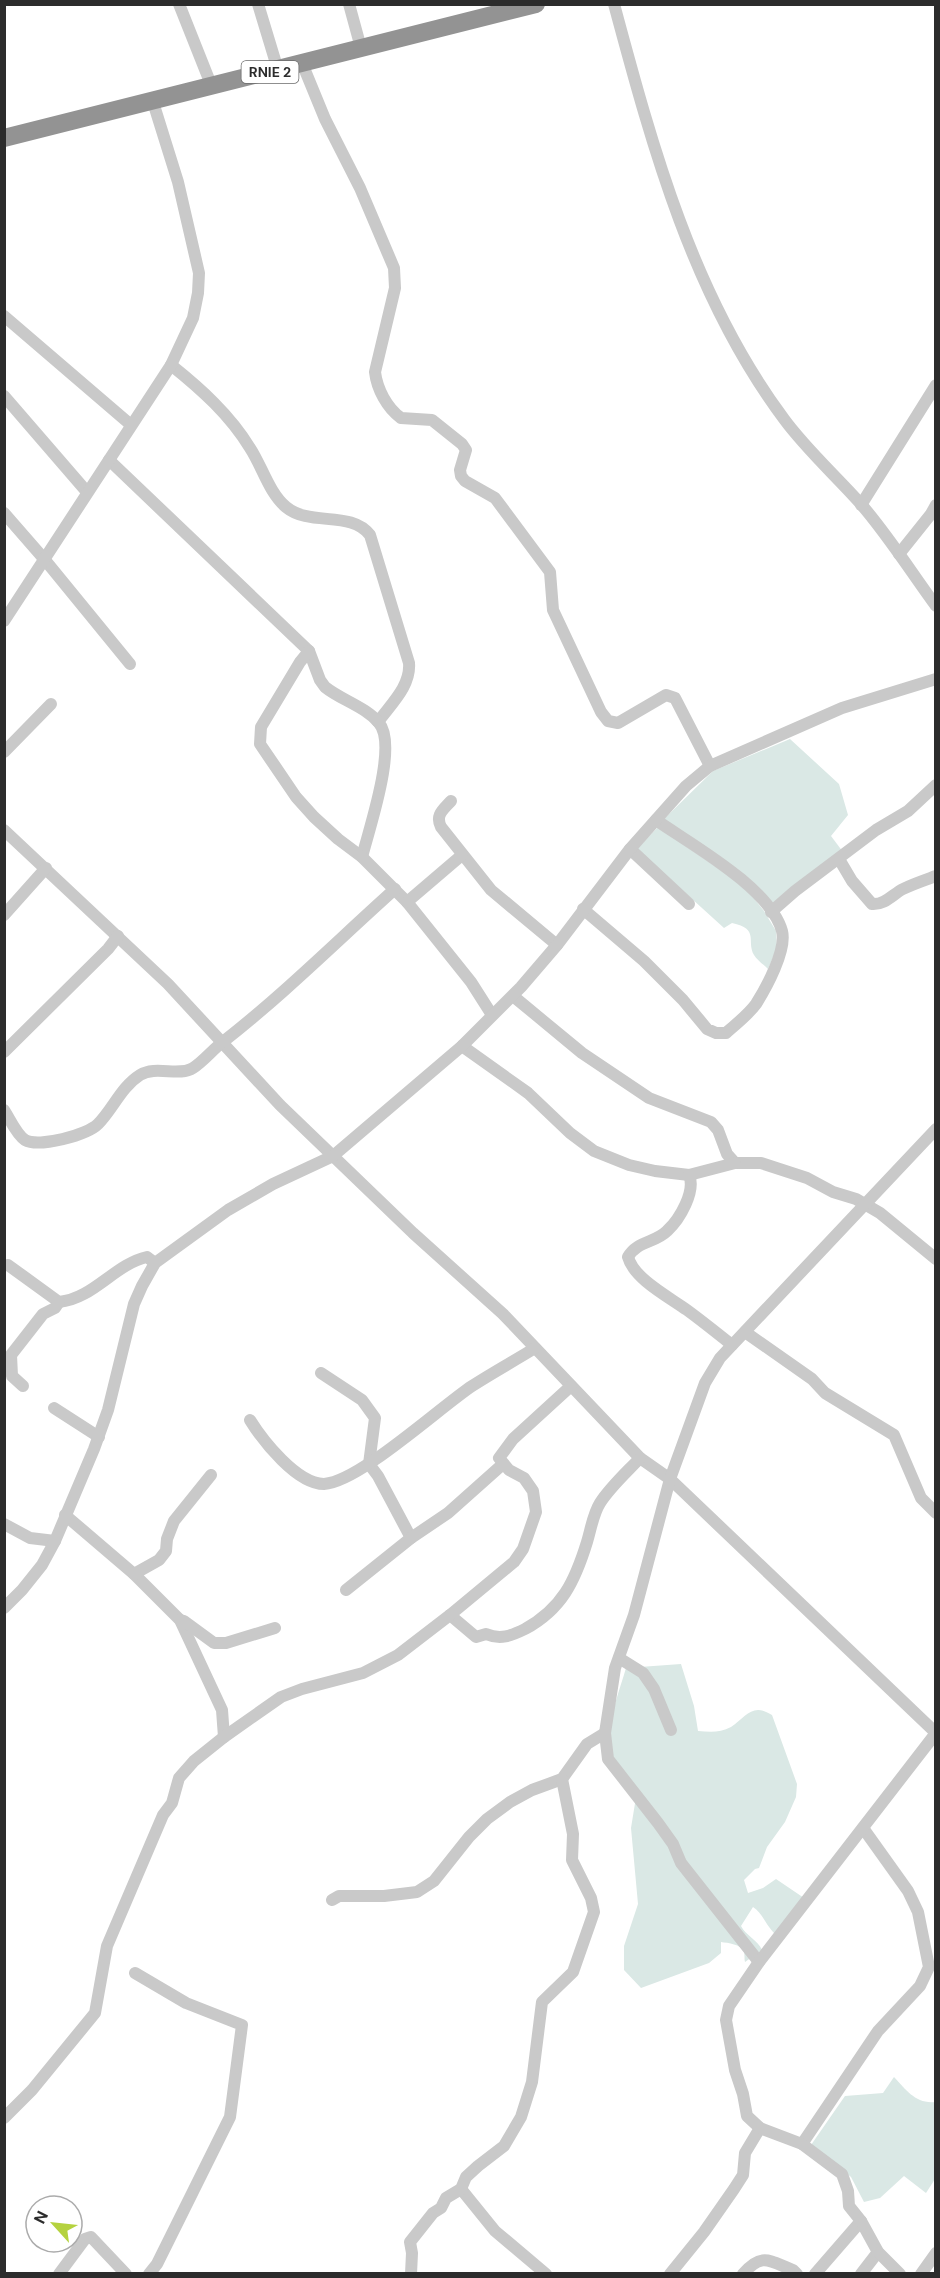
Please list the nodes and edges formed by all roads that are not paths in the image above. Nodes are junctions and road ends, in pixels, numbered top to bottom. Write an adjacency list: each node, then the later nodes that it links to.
1 (179, 4): 9 (street)
2 (258, 4): 8 (street)
3 (349, 4): 6 (street)
4 (536, 4): 6 (highway, RNIE 2 / RNIE 2)
5 (614, 4): 19 (street)
6 (362, 48): 7 (highway, RNIE 2 / RNIE 2)
7 (302, 63): 8 (highway, RNIE 2 / RNIE 2); 32 (street)
8 (278, 70): 9 (highway, RNIE 2 / RNIE 2)
9 (212, 87): 10 (highway, RNIE 2 / RNIE 2)
10 (153, 102): 11 (highway, RNIE 2 / RNIE 2); 13 (street)
11 (4, 138)
12 (4, 316): 16 (street)
13 (171, 365): 16 (street); 30 (street)
14 (936, 385): 19 (street)
15 (4, 396): 18 (street)
16 (131, 425): 17 (street)
17 (109, 460): 18 (street); 26 (street)
18 (87, 492): 23 (street)
19 (861, 505): 22 (street)
20 (936, 506): 22 (street)
21 (4, 513): 23 (street)
22 (899, 554): 24 (street)
23 (45, 560): 25 (street); 27 (street)
24 (936, 606)
25 (4, 621)
26 (309, 651): 30 (street); 39 (street)
27 (130, 664)
28 (936, 679): 32 (street)
29 (51, 704): 31 (street)
30 (378, 722): 39 (street)
31 (4, 752)
32 (710, 766): 35 (street)
33 (936, 785): 40 (street)
34 (451, 801): 38 (street)
35 (656, 820): 37 (street); 47 (street)
36 (4, 830): 41 (street)
37 (630, 849): 45 (street); 46 (street)
38 (462, 855): 44 (street); 50 (street)
39 (362, 857): 43 (street)
40 (839, 859): 42 (street); 47 (street)
41 (46, 868): 48 (street); 49 (street)
42 (936, 876)
43 (395, 889): 44 (street); 53 (street)
44 (407, 902): 52 (street)
45 (689, 904)
46 (583, 909): 47 (street); 50 (street)
47 (771, 912)
48 (4, 915)
49 (118, 936): 53 (street); 55 (street)
50 (557, 945): 51 (street)
51 (513, 996): 52 (street); 59 (street)
52 (492, 1015): 54 (street)
53 (222, 1042): 56 (street); 58 (street)
54 (462, 1046): 58 (street); 60 (street)
55 (4, 1052)
56 (4, 1110)
57 (936, 1129): 61 (street)
58 (333, 1156): 63 (street); 68 (street)
59 (735, 1162): 60 (street); 61 (street)
60 (688, 1175): 67 (street)
61 (867, 1205): 62 (street); 66 (street)
62 (936, 1259)
63 (155, 1263): 65 (street); 74 (street)
64 (8, 1265): 65 (street)
65 (59, 1302): 70 (street)
66 (745, 1332): 67 (street); 80 (street)
67 (732, 1345): 79 (street)
68 (535, 1348): 71 (street); 76 (street)
69 (321, 1373): 76 (street)
70 (23, 1386)
71 (572, 1386): 75 (street); 77 (street)
72 (54, 1408): 74 (street)
73 (250, 1420): 76 (street)
74 (99, 1437): 81 (street)
75 (640, 1458): 79 (street); 88 (street)
76 (369, 1464): 83 (street)
77 (503, 1464): 83 (street); 88 (street)
78 (212, 1475): 85 (street)
79 (670, 1479): 91 (street); 94 (street)
80 (936, 1513)
81 (65, 1515): 84 (street); 85 (street)
82 (4, 1524): 84 (street)
83 (411, 1538): 86 (street)
84 (55, 1540): 87 (street)
85 (134, 1574): 89 (street)
86 (346, 1590)
87 (4, 1608)
88 (450, 1615): 95 (street)
89 (180, 1620): 90 (street); 95 (street)
90 (275, 1628)
91 (619, 1658): 92 (street); 93 (street)
92 (671, 1730)
93 (605, 1733): 96 (street); 99 (street)
94 (936, 1733): 97 (street)
95 (224, 1737): 101 (street)
96 (562, 1779): 98 (street); 104 (street)
97 (863, 1828): 99 (street); 103 (street)
98 (332, 1900)
99 (759, 1962): 102 (street)
100 (135, 1973): 110 (street)
101 (4, 2118)
102 (760, 2128): 103 (street); 113 (street)
103 (802, 2144): 105 (street)
104 (461, 2190): 111 (street); 112 (street)
105 (861, 2221): 106 (street); 116 (street)
106 (878, 2252): 117 (street); 118 (street)
107 (936, 2253): 119 (street)
108 (59, 2274): 109 (street)
109 (126, 2274)
110 (149, 2274)
111 (411, 2274)
112 (546, 2274)
113 (670, 2274)
114 (743, 2274): 115 (street)
115 (796, 2274)
116 (815, 2274)
117 (861, 2274)
118 (900, 2274)
119 (921, 2274)

